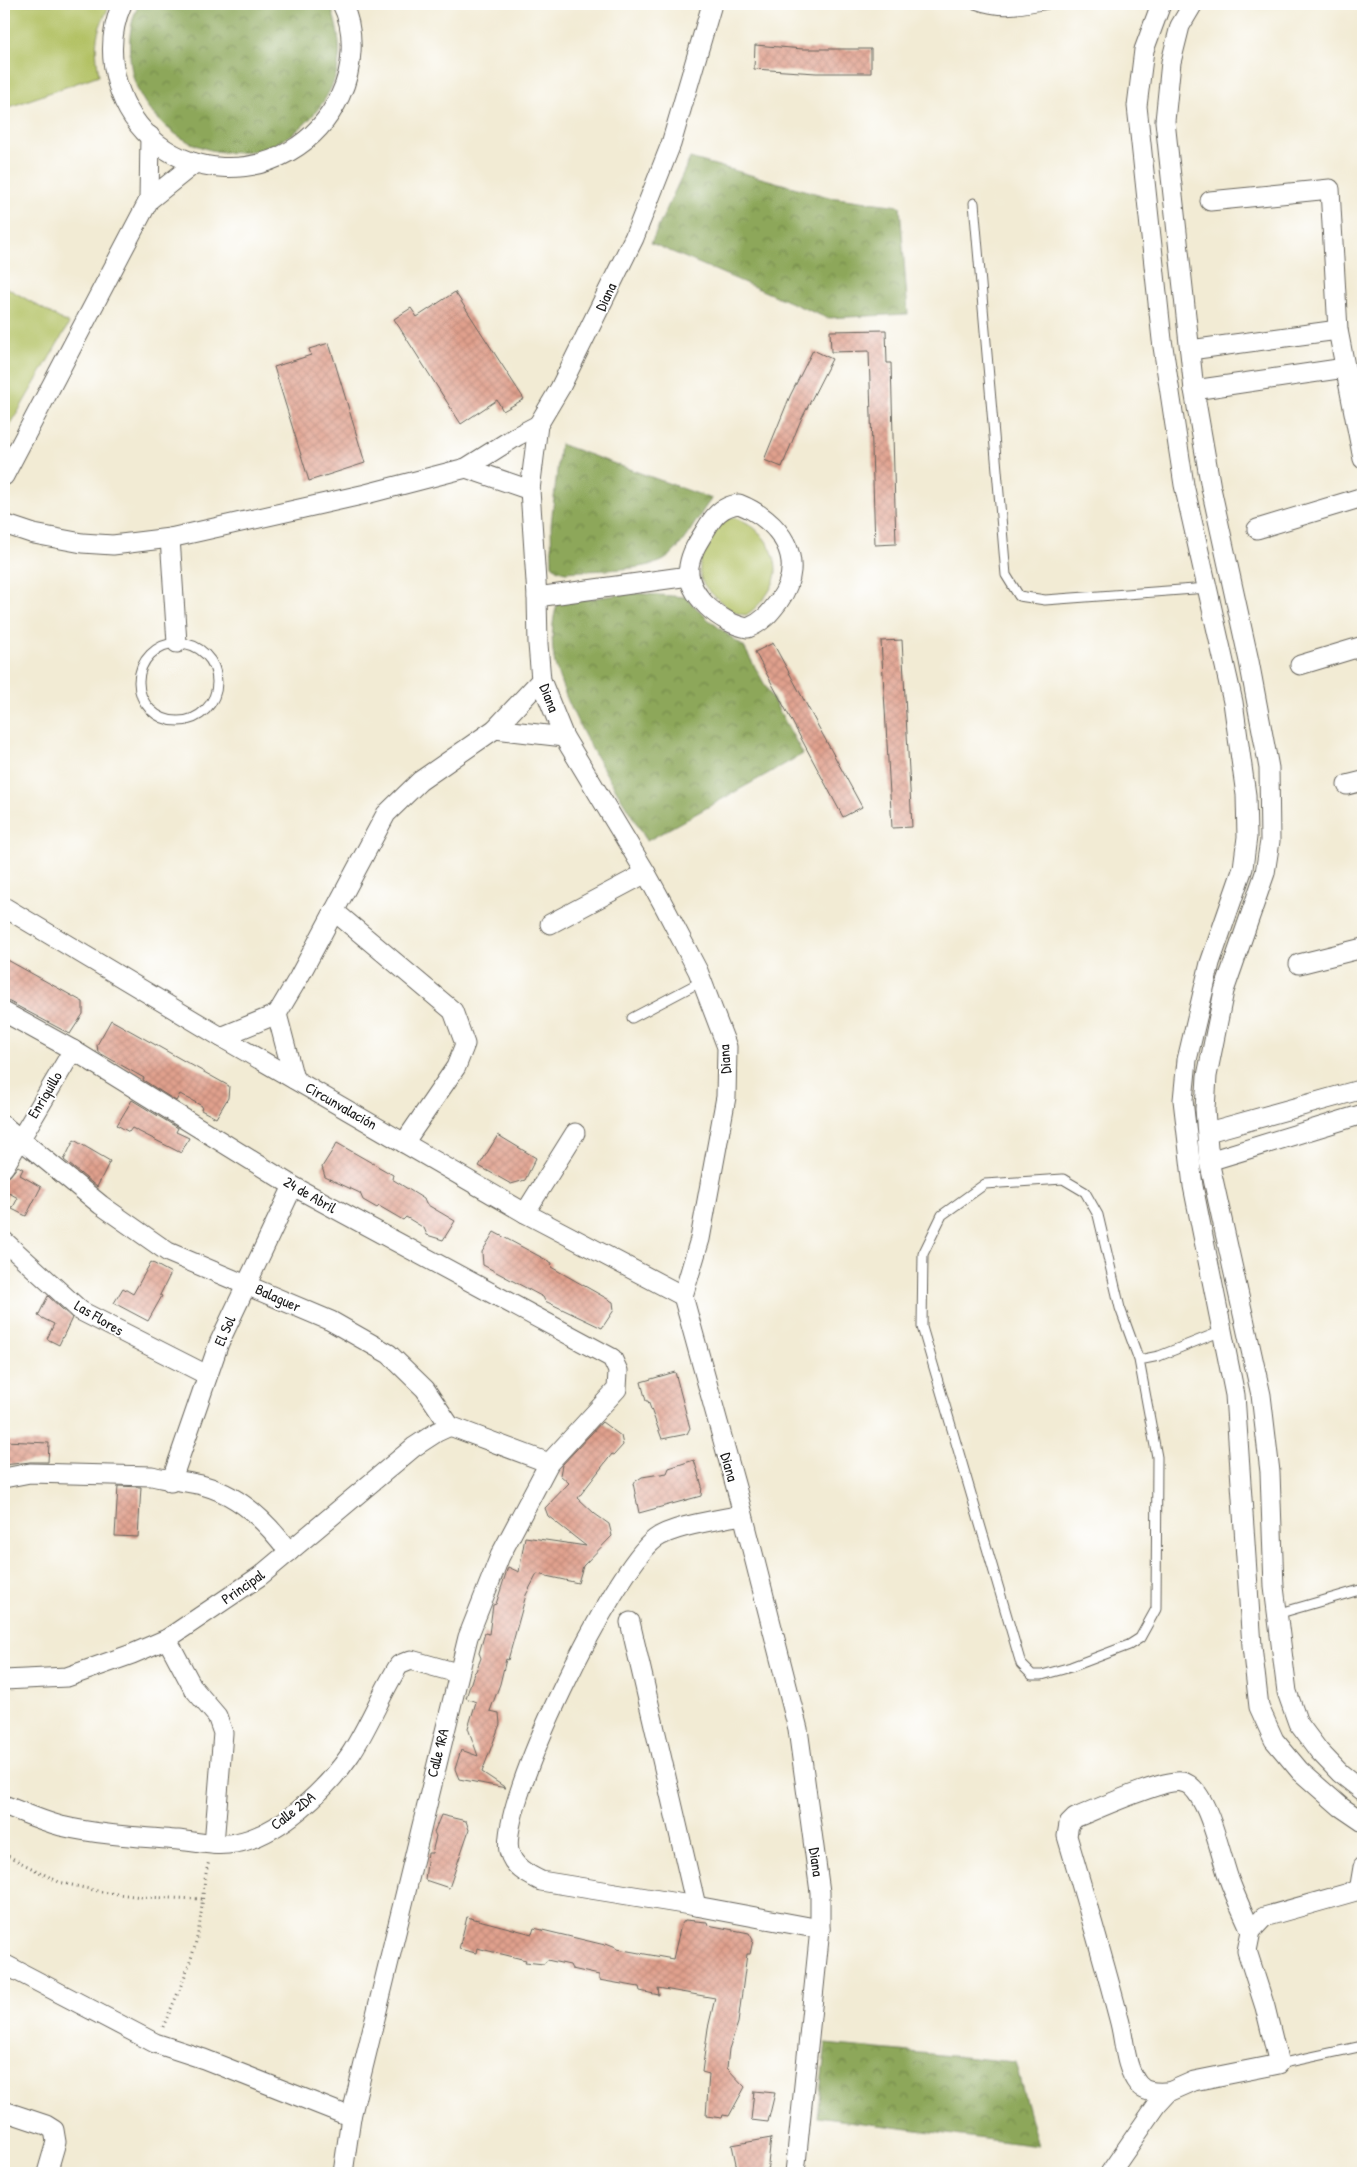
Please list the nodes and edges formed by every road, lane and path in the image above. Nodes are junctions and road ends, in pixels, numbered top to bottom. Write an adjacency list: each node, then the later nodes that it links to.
1 (122, 4): 8 (street)
2 (342, 4): 9 (street)
3 (712, 4): 17 (street, Diana)
4 (975, 4): 5 (lane)
5 (1047, 4)
6 (1161, 4): 27 (street)
7 (1193, 4): 14 (street)
8 (150, 136): 9 (street); 10 (street)
9 (195, 163): 10 (street)
10 (149, 200): 20 (street)
11 (1210, 201): 13 (street)
12 (974, 203): 27 (lane)
13 (1338, 330): 14 (street); 15 (street)
14 (1190, 350): 16 (street)
15 (1345, 368): 16 (street); 18 (street)
16 (1194, 390): 51 (street)
17 (538, 425): 19 (street); 21 (street, Diana)
18 (1363, 459)
19 (466, 468): 21 (street); 25 (street)
20 (4, 476)
21 (530, 490): 28 (street, Diana)
22 (1363, 497): 24 (street)
23 (4, 524): 25 (street)
24 (1257, 529)
25 (170, 538): 29 (street)
26 (689, 576): 26 (street); 28 (street)
27 (1208, 588): 62 (street)
28 (537, 597): 32 (street, Diana)
29 (177, 643): 29 (lane)
30 (1363, 646): 31 (street)
31 (1300, 665)
32 (541, 680): 33 (street); 34 (street, Diana)
33 (495, 729): 34 (street); 37 (street)
34 (564, 737): 35 (street, Diana)
35 (646, 873): 38 (street); 41 (street, Diana)
36 (4, 907): 45 (street, Circunvalación)
37 (334, 911): 43 (street); 54 (street)
38 (550, 924)
39 (1363, 948): 40 (street)
40 (1299, 964)
41 (702, 981): 44 (lane); 61 (street, Diana)
42 (4, 1012): 46 (street, 24 de Abril)
43 (277, 1014): 45 (street); 47 (street)
44 (632, 1018)
45 (221, 1037): 47 (street, Circunvalación)
46 (73, 1050): 53 (street, Enriquillo); 57 (street, 24 de Abril)
47 (294, 1079): 54 (street, Circunvalación)
48 (1363, 1089): 51 (street)
49 (1363, 1114): 55 (street)
50 (4, 1126): 53 (street, Balaguer)
51 (1208, 1132): 55 (street)
52 (575, 1133): 58 (street)
53 (19, 1139): 56 (street, Enriquillo); 60 (street, Balaguer)
54 (404, 1143): 58 (street, Circunvalación)
55 (1209, 1160): 73 (street)
56 (4, 1167)
57 (293, 1186): 60 (street, El Sol); 64 (street, 24 de Abril)
58 (525, 1213): 61 (street, Circunvalación)
59 (4, 1241): 65 (street, Las Flores)
60 (247, 1284): 65 (street, El Sol); 66 (street, Balaguer)
61 (683, 1296): 70 (street, Diana)
62 (1222, 1331): 63 (lane); 80 (street)
63 (1139, 1360): 63 (lane)
64 (618, 1370): 67 (street, Calle 1RA)
65 (207, 1375): 69 (street, El Sol)
66 (450, 1426): 67 (street); 71 (street, Principal)
67 (549, 1463): 76 (street, Calle 1RA)
68 (4, 1478): 69 (street)
69 (171, 1482): 71 (street)
70 (741, 1514): 86 (street); 87 (street, Diana)
71 (289, 1552): 75 (street, Principal)
72 (1363, 1589): 73 (lane)
73 (1277, 1614): 78 (street)
74 (630, 1622): 86 (street)
75 (168, 1639): 77 (street, Principal); 81 (street)
76 (458, 1673): 81 (street, Calle 2DA); 95 (street, Calle 1RA)
77 (4, 1680)
78 (1363, 1791)
79 (4, 1805): 81 (street, Calle 2DA)
80 (1363, 1822)
81 (214, 1844): 85 (path)
82 (4, 1854): 85 (path)
83 (1363, 1867): 84 (street)
84 (1361, 1890): 88 (street)
85 (202, 1898): 90 (path)
86 (696, 1906): 87 (street)
87 (820, 1929): 98 (street, Diana)
88 (1251, 1931): 92 (street); 93 (street)
89 (4, 1964): 90 (street)
90 (155, 2043): 95 (street)
91 (1363, 2046): 92 (lane)
92 (1279, 2064): 93 (street)
93 (1169, 2092): 99 (street)
94 (4, 2111): 96 (street)
95 (351, 2117): 97 (street, Calle 1RA)
96 (47, 2173)
97 (343, 2173)
98 (795, 2173)
99 (1110, 2173)

